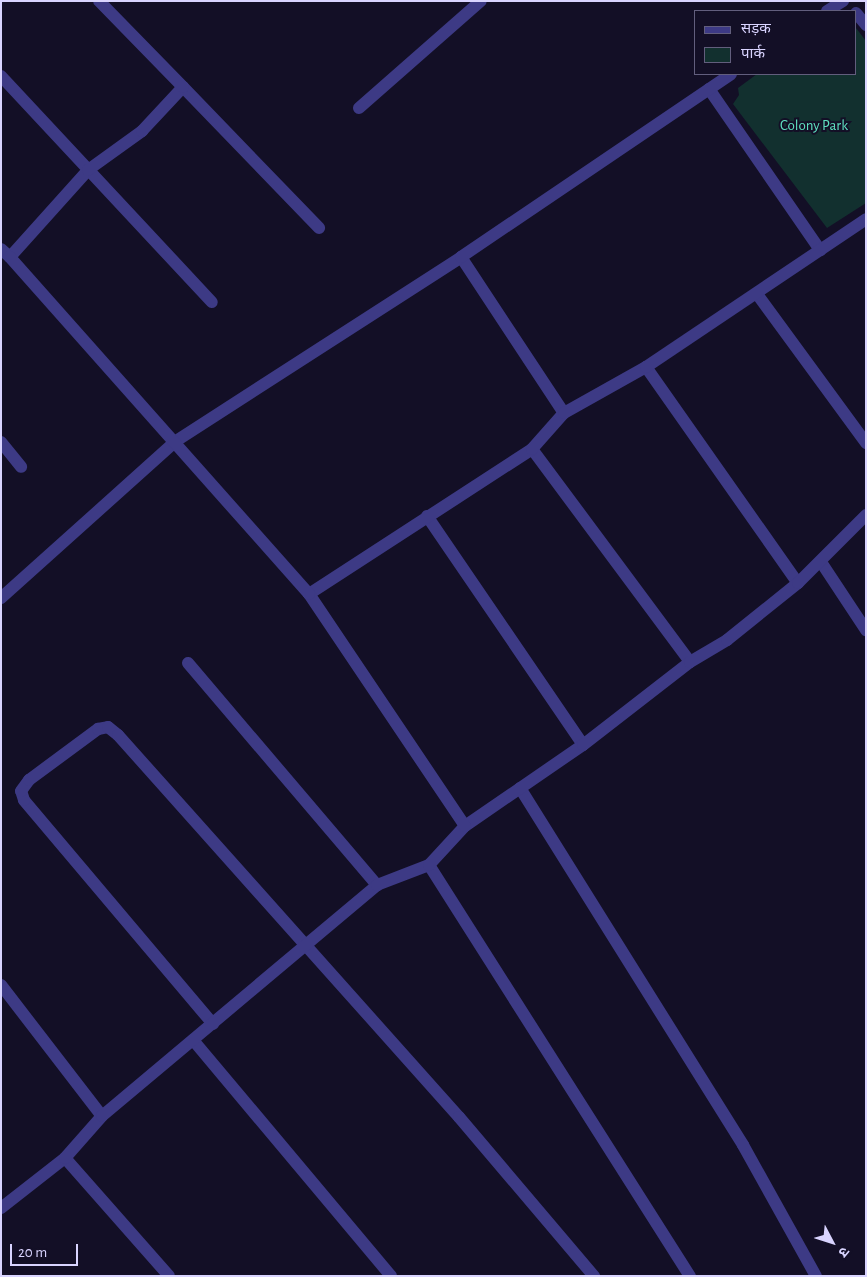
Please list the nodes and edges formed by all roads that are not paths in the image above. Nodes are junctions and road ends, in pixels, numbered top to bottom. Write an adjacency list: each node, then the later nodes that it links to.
1 (100, 1): 10 (street)
2 (481, 1): 12 (street)
3 (844, 1): 4 (street); 5 (street)
4 (829, 10)
5 (853, 10)
6 (857, 14): 7 (street)
7 (866, 25)
8 (730, 75): 11 (street)
9 (1, 76): 13 (street)
10 (183, 87): 13 (street); 15 (street)
11 (709, 89): 16 (street); 18 (street)
12 (359, 108)
13 (88, 170): 17 (street); 20 (street)
14 (866, 218): 16 (street)
15 (319, 228)
16 (820, 250): 19 (street)
17 (5, 253): 23 (street)
18 (461, 257): 22 (street); 23 (street)
19 (757, 294): 21 (street); 25 (street)
20 (212, 302)
21 (646, 367): 22 (street); 31 (street)
22 (564, 413): 26 (street)
23 (176, 440): 32 (street); 33 (street)
24 (1, 442): 27 (street)
25 (866, 443)
26 (532, 449): 29 (street); 35 (street)
27 (21, 467)
28 (866, 515): 30 (street)
29 (427, 516): 32 (street); 37 (street)
30 (820, 562): 31 (street); 34 (street)
31 (798, 583): 35 (street)
32 (309, 594): 39 (street)
33 (1, 598)
34 (866, 630)
35 (690, 662): 37 (street)
36 (188, 663): 41 (street)
37 (583, 745): 38 (street)
38 (520, 788): 39 (street); 53 (street)
39 (465, 826): 40 (street)
40 (429, 865): 41 (street); 52 (street)
41 (377, 885): 42 (street)
42 (304, 944): 44 (street); 44 (street); 51 (street)
43 (1, 985): 46 (street)
44 (214, 1024): 45 (street)
45 (193, 1040): 46 (street); 50 (street)
46 (102, 1116): 47 (street)
47 (65, 1158): 48 (street); 49 (street)
48 (1, 1208)
49 (169, 1276)
50 (391, 1276)
51 (594, 1276)
52 (690, 1276)
53 (816, 1276)

